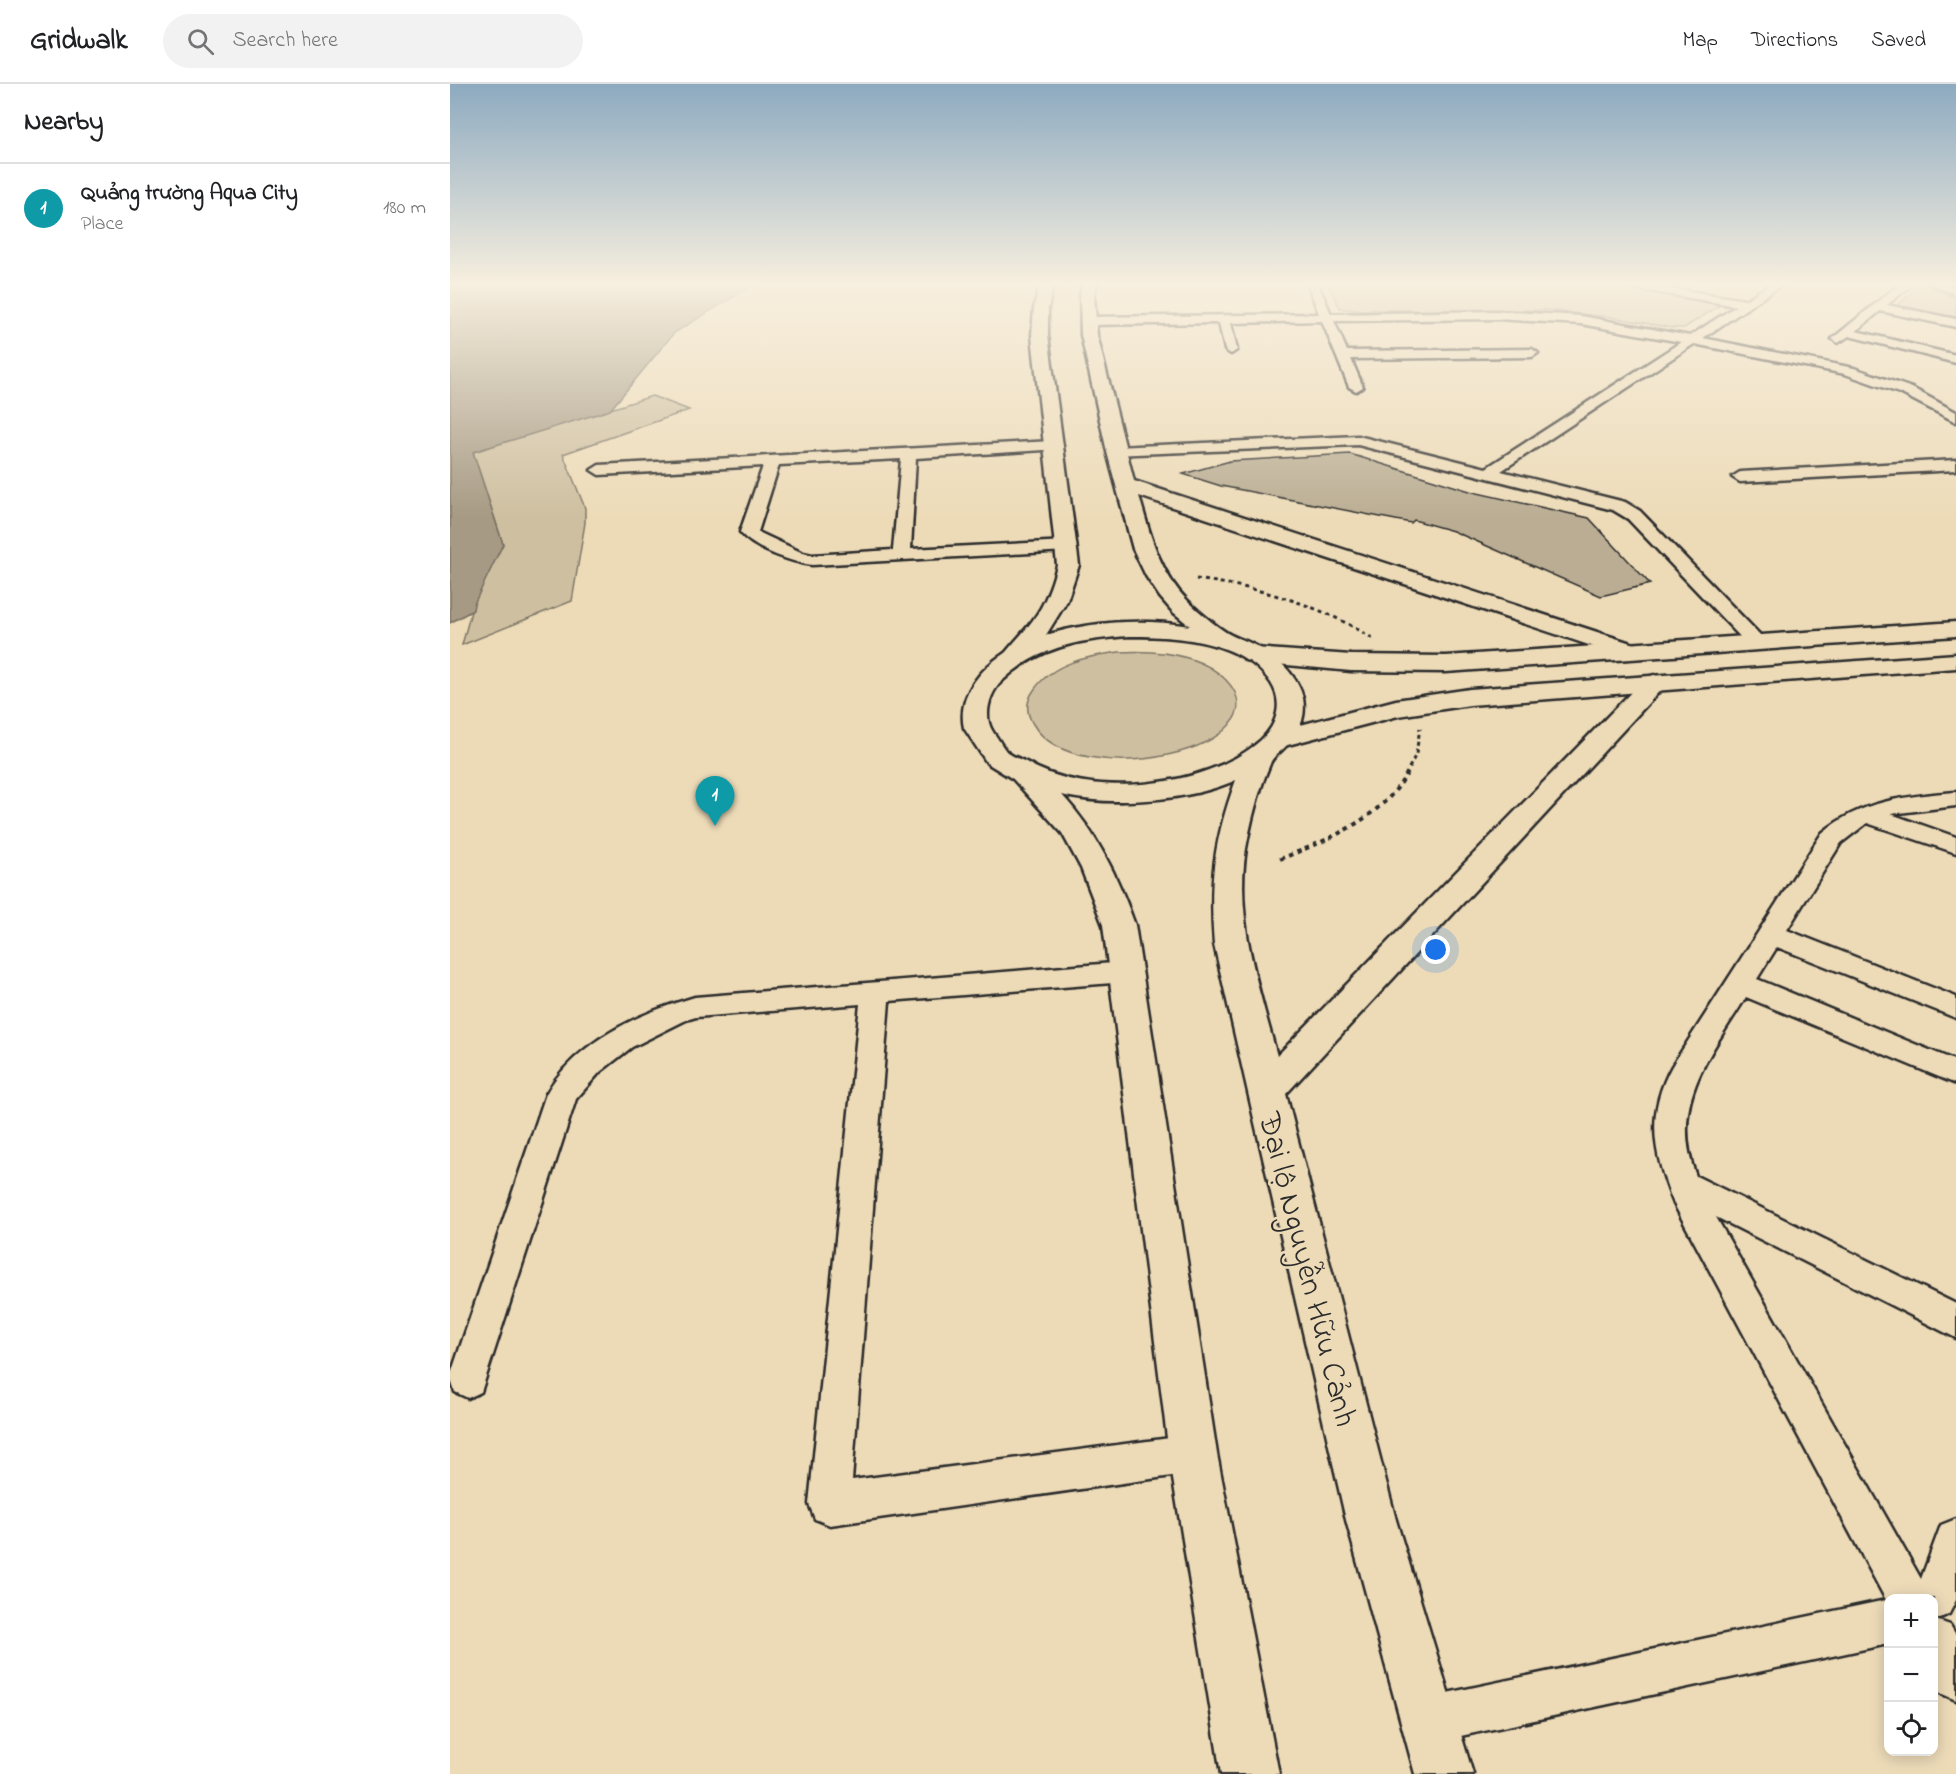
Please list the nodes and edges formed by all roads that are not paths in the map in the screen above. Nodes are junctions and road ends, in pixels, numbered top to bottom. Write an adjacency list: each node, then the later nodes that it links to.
1 (1043, 361): 8 (main road)
2 (1097, 361): 9 (main road)
3 (1345, 361): 6 (street)
4 (1660, 361): 14 (street)
5 (1802, 361): 7 (street)
6 (1356, 387)
7 (1956, 418)
8 (1054, 446): 10 (street); 17 (main road)
9 (1116, 452): 14 (street); 16 (main road)
10 (909, 454): 11 (street); 18 (street)
11 (773, 461): 13 (street); 18 (street)
12 (1956, 465): 15 (street)
13 (599, 470)
14 (1488, 473): 21 (street)
15 (1740, 477)
16 (1126, 485): 20 (main road); 22 (main road)
17 (1067, 546): 18 (street); 24 (main road)
18 (902, 555)
19 (1956, 629): 21 (main road)
20 (1224, 642): 23 (main road); 24 (main road)
21 (1756, 642): 22 (main road)
22 (1631, 651): 23 (main road)
23 (1254, 655): 27 (main road, Đại lộ Nguyễn Hữu Cảnh)
24 (1010, 662): 28 (main road)
25 (1956, 662): 26 (main road)
26 (1654, 683): 27 (main road); 38 (main road)
27 (1269, 749): 28 (main road); 38 (main road, Đại lộ Nguyễn Hữu Cảnh)
28 (1022, 772): 33 (main road)
29 (1956, 799): 30 (street)
30 (1867, 814): 31 (street); 32 (street)
31 (1956, 845)
32 (1771, 934): 34 (street); 36 (street)
33 (1125, 972): 35 (street); 42 (main road)
34 (1740, 983): 37 (street); 39 (street)
35 (875, 992): 41 (street); 42 (street)
36 (1956, 1008)
37 (1956, 1073)
38 (1266, 1091): 49 (main road, Đại lộ Nguyễn Hữu Cảnh)
39 (1683, 1185): 40 (street); 44 (street)
40 (1956, 1322)
41 (468, 1380)
42 (1193, 1454): 50 (main road)
43 (1956, 1540): 45 (street)
44 (1905, 1594)
45 (1936, 1594)
46 (1884, 1623): 49 (street)
47 (1938, 1648): 48 (street)
48 (1956, 1677)
49 (1428, 1720): 51 (main road, Đại lộ Nguyễn Hữu Cảnh)
50 (1250, 1774)
51 (1444, 1774)

